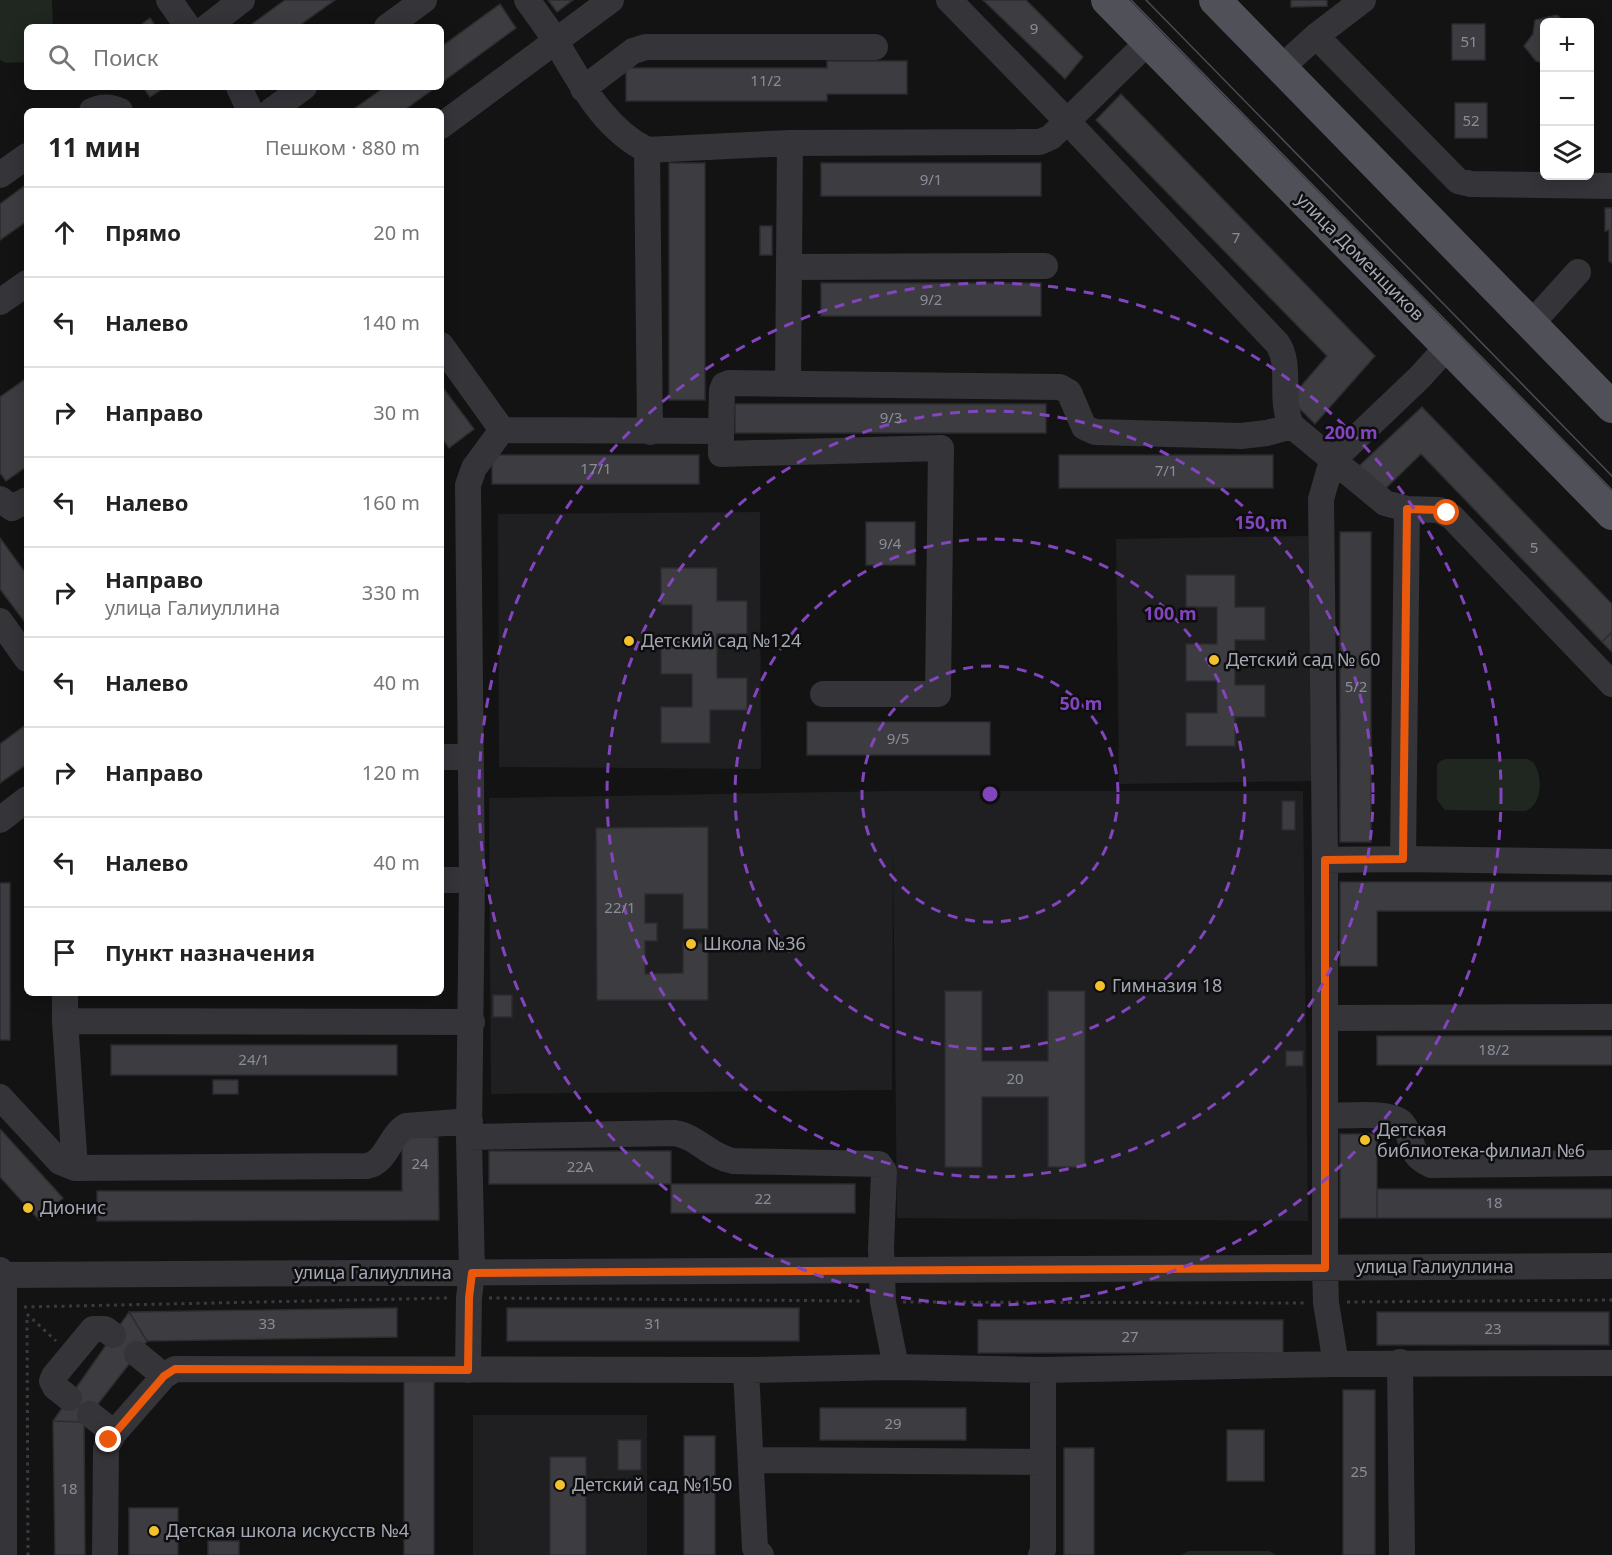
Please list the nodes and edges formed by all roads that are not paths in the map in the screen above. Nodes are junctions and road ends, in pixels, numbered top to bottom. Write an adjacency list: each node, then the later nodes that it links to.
1 (170, 0): 10 (street)
2 (242, 0): 11 (street)
3 (424, 0): 12 (street)
4 (527, 0): 14 (street)
5 (611, 0): 14 (street)
6 (949, 0): 23 (street)
7 (1107, 0): 15 (main road, улица Доменщиков)
8 (1215, 0): 17 (main road)
9 (1363, 0): 13 (street)
10 (186, 24)
11 (211, 24)
12 (391, 24)
13 (1316, 36): 17 (street); 29 (street)
14 (556, 41): 18 (street); 24 (street)
15 (1148, 42): 23 (street); 36 (main road, улица Доменщиков)
16 (874, 47): 18 (street)
17 (1282, 67): 35 (main road)
18 (583, 89): 26 (street)
19 (241, 90): 21 (street)
20 (300, 90): 22 (street)
21 (250, 108)
22 (275, 108)
23 (1067, 121): 25 (street); 40 (street)
24 (444, 124)
25 (790, 143): 26 (street); 31 (street)
26 (648, 150): 43 (street)
27 (24, 158): 28 (street)
28 (0, 175)
29 (1612, 186)
30 (1045, 266): 31 (street)
31 (789, 267): 38 (street)
32 (1578, 273): 35 (street)
33 (24, 285): 34 (street)
34 (0, 302)
35 (1531, 324): 39 (main road)
36 (1449, 346): 44 (street); 48 (main road, улица Доменщиков)
37 (444, 349): 41 (street)
38 (788, 383): 40 (street); 42 (street)
39 (1612, 407)
40 (1292, 426): 44 (street)
41 (502, 430): 43 (street); 54 (street)
42 (721, 431): 43 (street); 52 (street)
43 (650, 432)
44 (1332, 461): 47 (street); 58 (street)
45 (0, 499): 46 (street)
46 (24, 502)
47 (1407, 509): 51 (street); 57 (street)
48 (1612, 514)
49 (0, 621): 50 (street)
50 (24, 655)
51 (1612, 684)
52 (823, 694)
53 (444, 757): 54 (street)
54 (471, 758): 61 (street)
55 (24, 801): 56 (street)
56 (0, 820)
57 (1403, 859): 58 (street); 59 (street)
58 (1325, 860): 64 (street)
59 (1612, 862)
60 (444, 880): 61 (street)
61 (472, 880): 66 (street)
62 (65, 996): 65 (street)
63 (1612, 1017): 64 (street)
64 (1326, 1018): 68 (street)
65 (65, 1021): 66 (street); 71 (street)
66 (472, 1022): 69 (street)
67 (0, 1097): 71 (street)
68 (1327, 1116): 70 (street); 73 (street)
69 (470, 1129): 71 (street); 74 (street); 76 (street)
70 (1612, 1163)
71 (75, 1168)
72 (1612, 1266): 73 (street, улица Галиуллина)
73 (1325, 1268): 74 (street, улица Галиуллина); 82 (street)
74 (883, 1270): 76 (street, улица Галиуллина); 83 (street)
75 (2, 1273): 76 (street, улица Галиуллина); 79 (street)
76 (472, 1273): 84 (street)
77 (113, 1335): 88 (street)
78 (137, 1354): 87 (street)
79 (2, 1355): 93 (street)
80 (1400, 1362): 81 (street); 82 (street); 97 (street)
81 (1612, 1363)
82 (1336, 1364): 86 (street)
83 (896, 1367): 85 (street); 86 (street)
84 (468, 1370): 85 (street); 87 (street)
85 (746, 1370): 91 (street)
86 (1043, 1370): 92 (street)
87 (164, 1376): 90 (street)
88 (69, 1398)
89 (90, 1414): 90 (street)
90 (114, 1433): 94 (street)
91 (752, 1460): 92 (street); 95 (street)
92 (1043, 1462): 96 (street)
93 (4, 1555)
94 (105, 1555)
95 (760, 1555)
96 (1041, 1555)
97 (1402, 1555)

